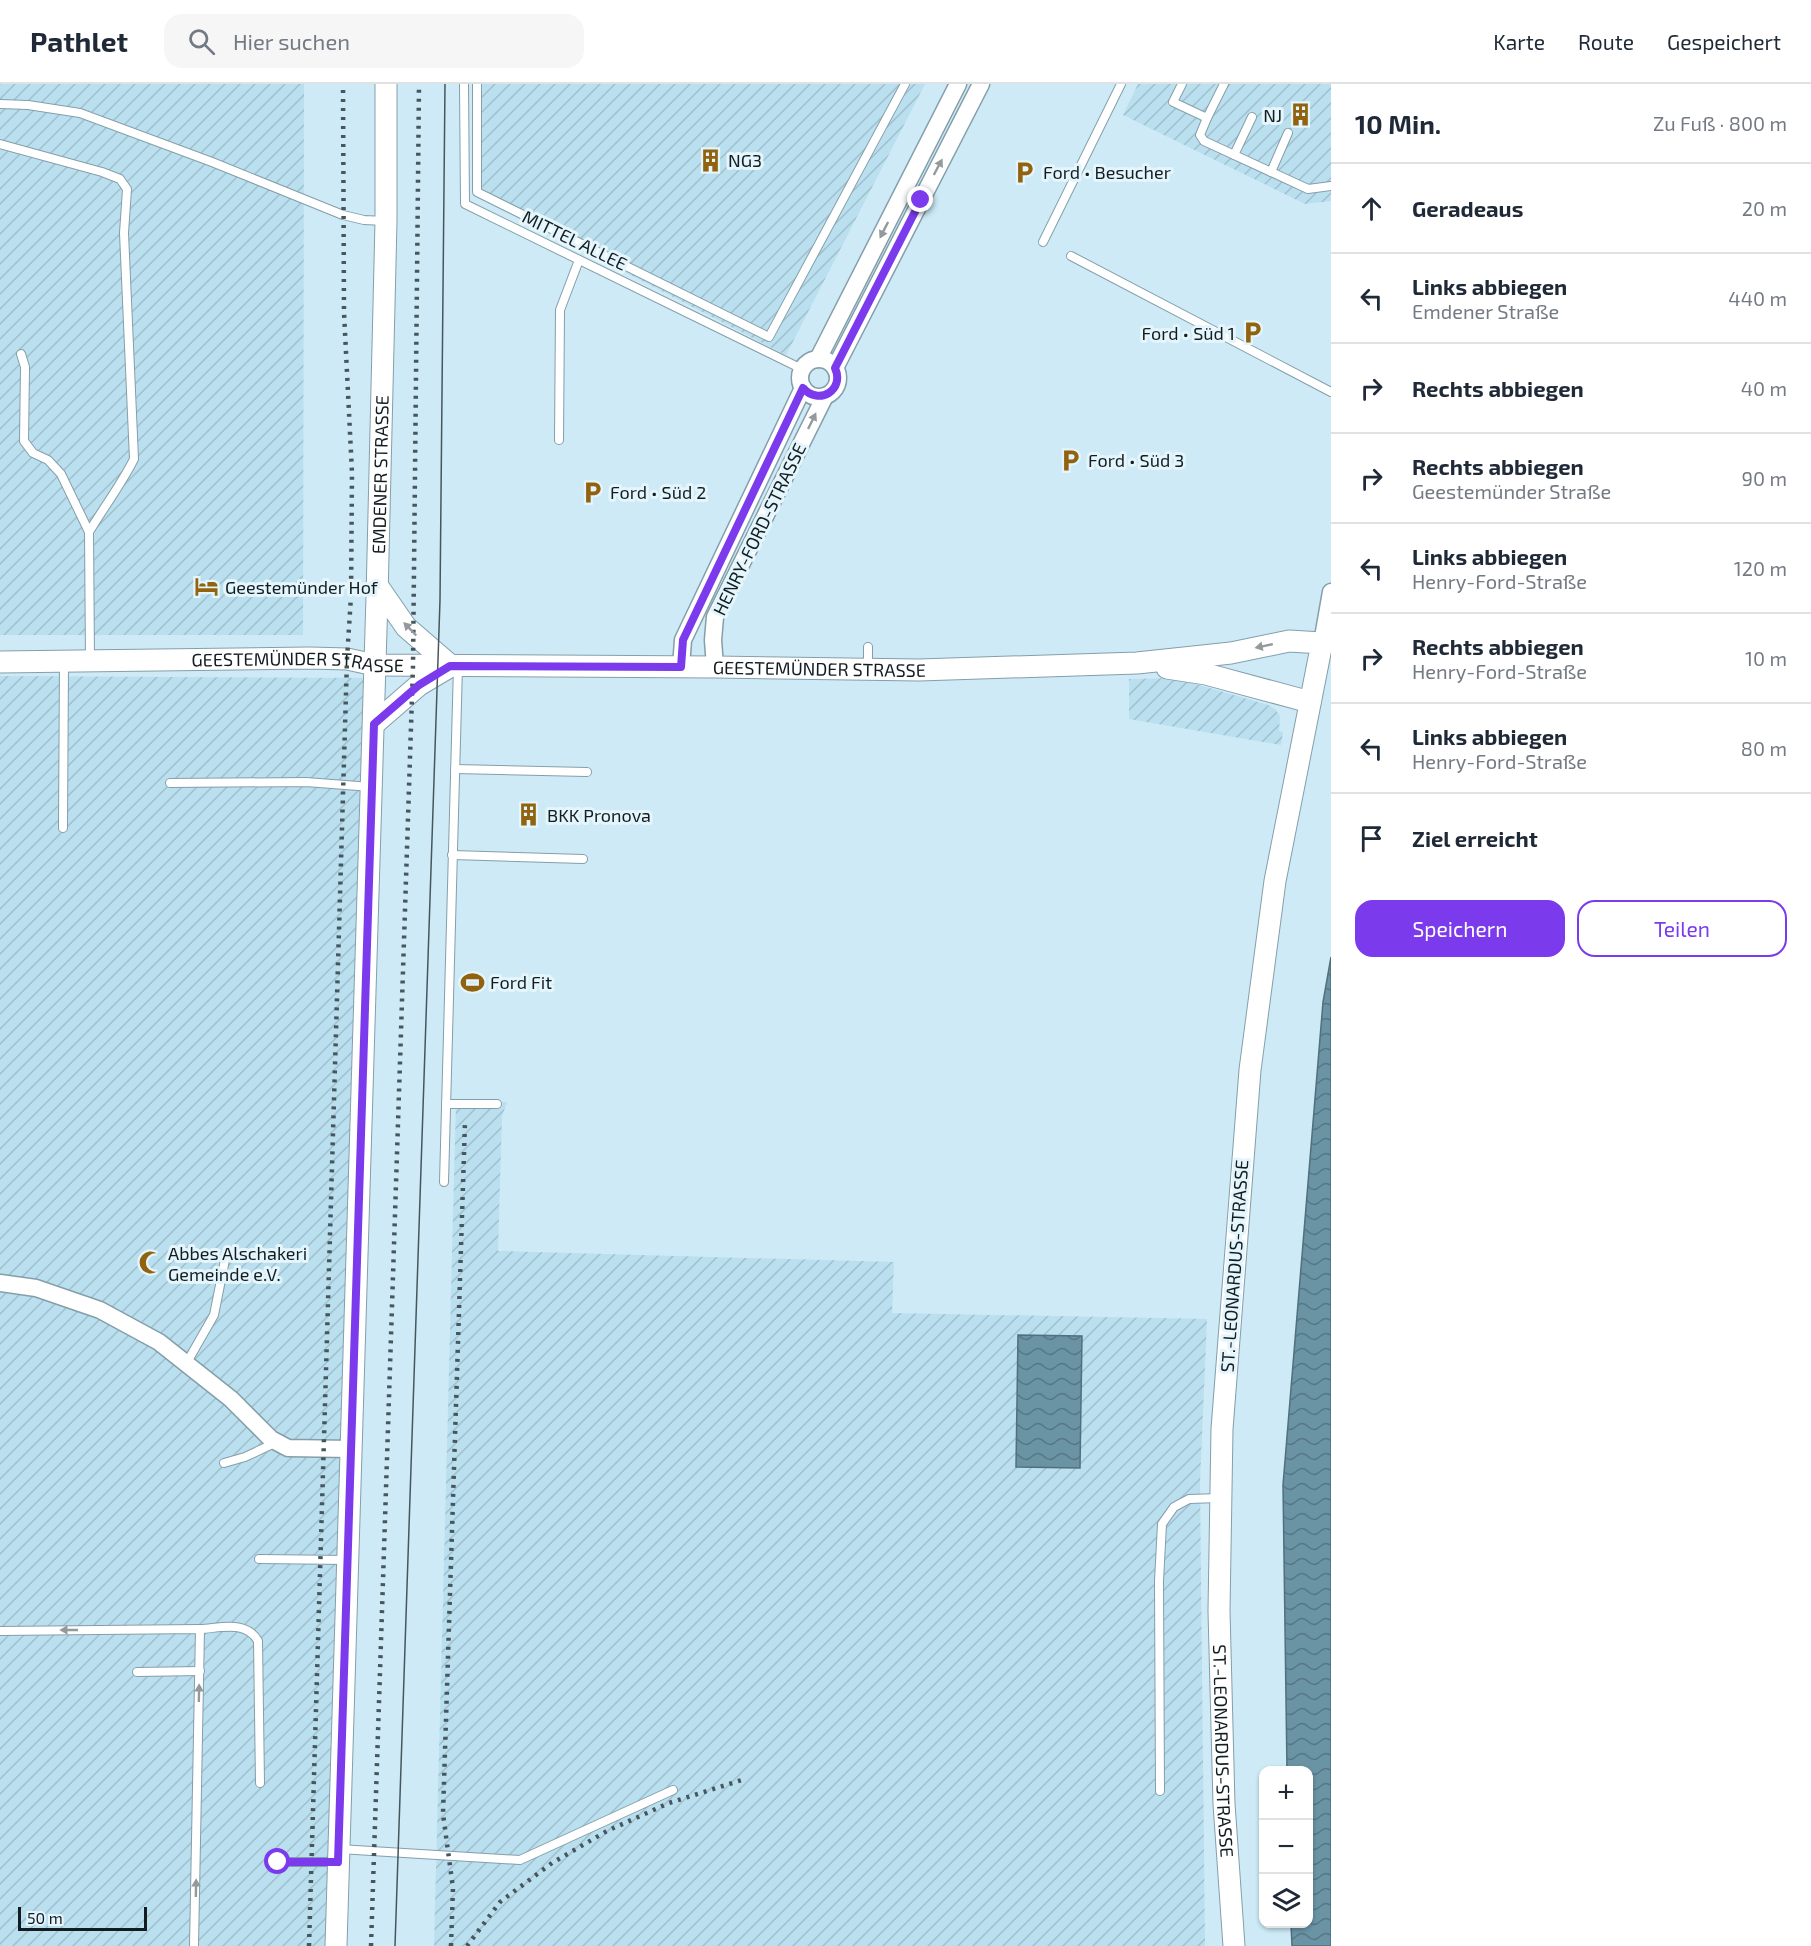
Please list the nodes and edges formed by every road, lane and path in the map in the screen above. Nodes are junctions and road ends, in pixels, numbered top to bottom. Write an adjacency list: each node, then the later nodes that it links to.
1 (386, 84): 18 (street, EMDENER STRASSE)
2 (464, 84): 21 (lane)
3 (477, 84): 4 (lane, MITTEL ALLEE)
4 (905, 84)
5 (958, 84): 23 (street, one-way to 23)
6 (981, 84): 24 (street, HENRY-FORD-STRASSE, one-way to 6)
7 (1121, 84): 19 (lane)
8 (1182, 84): 12 (lane)
9 (1224, 84): 12 (lane)
10 (0, 104): 18 (lane)
11 (1252, 117): 15 (lane)
12 (1207, 118): 15 (lane)
13 (1287, 134): 16 (lane)
14 (0, 144): 30 (lane)
15 (1234, 155): 16 (lane)
16 (1271, 172): 17 (lane)
17 (1331, 186)
18 (386, 221): 31 (street, EMDENER STRASSE)
19 (1043, 242)
20 (1071, 256): 27 (lane)
21 (579, 260): 25 (lane); 29 (lane)
22 (21, 354): 30 (lane)
23 (818, 359): 24 (street); 25 (street)
24 (835, 368): 28 (street, HENRY-FORD-STRASSE)
25 (802, 369): 26 (street, HENRY-FORD-STRASSE)
26 (803, 388): 28 (street); 42 (street, HENRY-FORD-STRASSE)
27 (1331, 392)
28 (825, 396): 41 (street, HENRY-FORD-STRASSE, one-way to 28)
29 (559, 440)
30 (89, 532): 35 (lane)
31 (377, 585): 39 (street, EMDENER STRASSE); 40 (street, one-way to 31)
32 (1331, 592): 33 (street, ST.-LEONARDUS-STRASSE)
33 (1322, 643): 38 (street, GEESTEMÜNDER STRASSE, one-way to 38); 44 (street, ST.-LEONARDUS-STRASSE)
34 (868, 646): 43 (lane)
35 (90, 660): 36 (street, GEESTEMÜNDER STRASSE); 39 (street, GEESTEMÜNDER STRASSE)
36 (64, 661): 37 (street, GEESTEMÜNDER STRASSE); 50 (lane)
37 (0, 662)
38 (1137, 663): 43 (street, GEESTEMÜNDER STRASSE); 44 (street, GEESTEMÜNDER STRASSE)
39 (375, 665): 40 (street, GEESTEMÜNDER STRASSE); 45 (street, EMDENER STRASSE)
40 (454, 666): 42 (street, GEESTEMÜNDER STRASSE); 45 (street); 46 (lane)
41 (715, 666): 42 (street, GEESTEMÜNDER STRASSE); 43 (street, GEESTEMÜNDER STRASSE)
42 (681, 667)
43 (868, 670)
44 (1310, 702): 62 (street, ST.-LEONARDUS-STRASSE)
45 (374, 724): 49 (street, EMDENER STRASSE)
46 (455, 769): 47 (lane); 51 (lane)
47 (587, 772)
48 (170, 783): 49 (lane)
49 (372, 787): 60 (street, EMDENER STRASSE)
50 (63, 828)
51 (453, 855): 52 (lane); 53 (lane)
52 (583, 859)
53 (446, 1104): 54 (lane); 55 (lane)
54 (497, 1104)
55 (444, 1182)
56 (225, 1260): 58 (lane)
57 (0, 1283): 58 (street)
58 (186, 1364): 59 (street)
59 (277, 1442): 60 (street); 61 (lane)
60 (351, 1449): 64 (street, EMDENER STRASSE)
61 (224, 1463)
62 (1220, 1498): 71 (lane); 76 (street, ST.-LEONARDUS-STRASSE)
63 (259, 1559): 64 (lane)
64 (348, 1560): 72 (street, EMDENER STRASSE)
65 (200, 1629): 66 (lane, one-way to 66); 67 (lane); 69 (lane)
66 (0, 1631)
67 (200, 1671): 68 (lane); 74 (lane, one-way to 67)
68 (137, 1672)
69 (260, 1783)
70 (673, 1790): 72 (lane)
71 (1160, 1791)
72 (339, 1855): 73 (lane); 75 (street, EMDENER STRASSE)
73 (278, 1862)
74 (194, 1946)
75 (336, 1946)
76 (1234, 1946)

